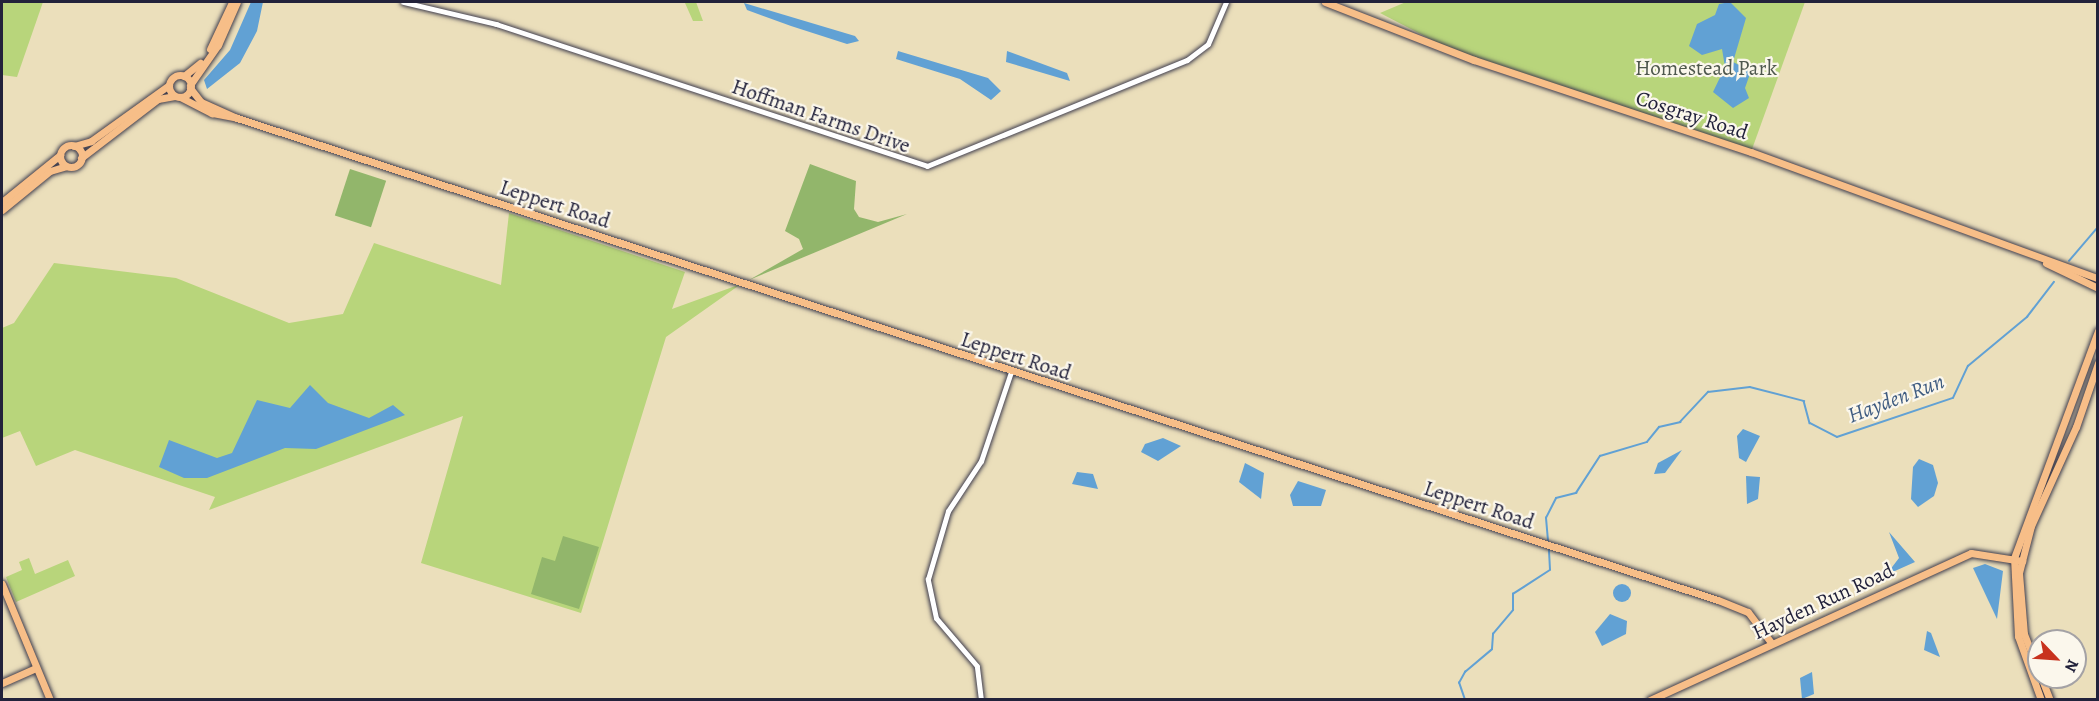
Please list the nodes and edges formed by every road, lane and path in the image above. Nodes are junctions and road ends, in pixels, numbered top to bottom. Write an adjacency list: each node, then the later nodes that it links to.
1 (232, 2): 6 (main road)
2 (237, 2): 8 (main road)
3 (403, 2): 4 (street, Hoffman Farms Drive)
4 (1226, 2)
5 (1325, 2): 17 (main road, Cosgray Road)
6 (184, 76): 7 (main road); 8 (main road, Leppert Road)
7 (169, 85): 9 (main road); 11 (main road)
8 (190, 87): 9 (main road); 10 (main road, Leppert Road)
9 (179, 97): 10 (main road, Leppert Road); 13 (main road)
10 (237, 118): 22 (main road, Leppert Road)
11 (74, 146): 12 (main road); 13 (main road)
12 (60, 155): 14 (main road); 15 (main road)
13 (81, 158): 14 (main road)
14 (66, 166): 16 (main road)
15 (2, 202)
16 (2, 210)
17 (2046, 263): 18 (main road, Cosgray Road); 19 (main road, Cosgray Road)
18 (2097, 278)
19 (2097, 288)
20 (2097, 331): 23 (main road)
21 (2097, 363): 24 (main road)
22 (1011, 372): 27 (main road, Leppert Road); 31 (street)
23 (2014, 558): 24 (main road, Hayden Run Road); 27 (main road, Hayden Run Road); 33 (main road)
24 (2022, 561): 26 (main road)
25 (2, 584): 28 (main road)
26 (2027, 632)
27 (1771, 643): 32 (main road, Hayden Run Road)
28 (36, 668): 29 (main road); 30 (main road)
29 (2, 682)
30 (50, 699)
31 (981, 699)
32 (1650, 699)
33 (2041, 699)

